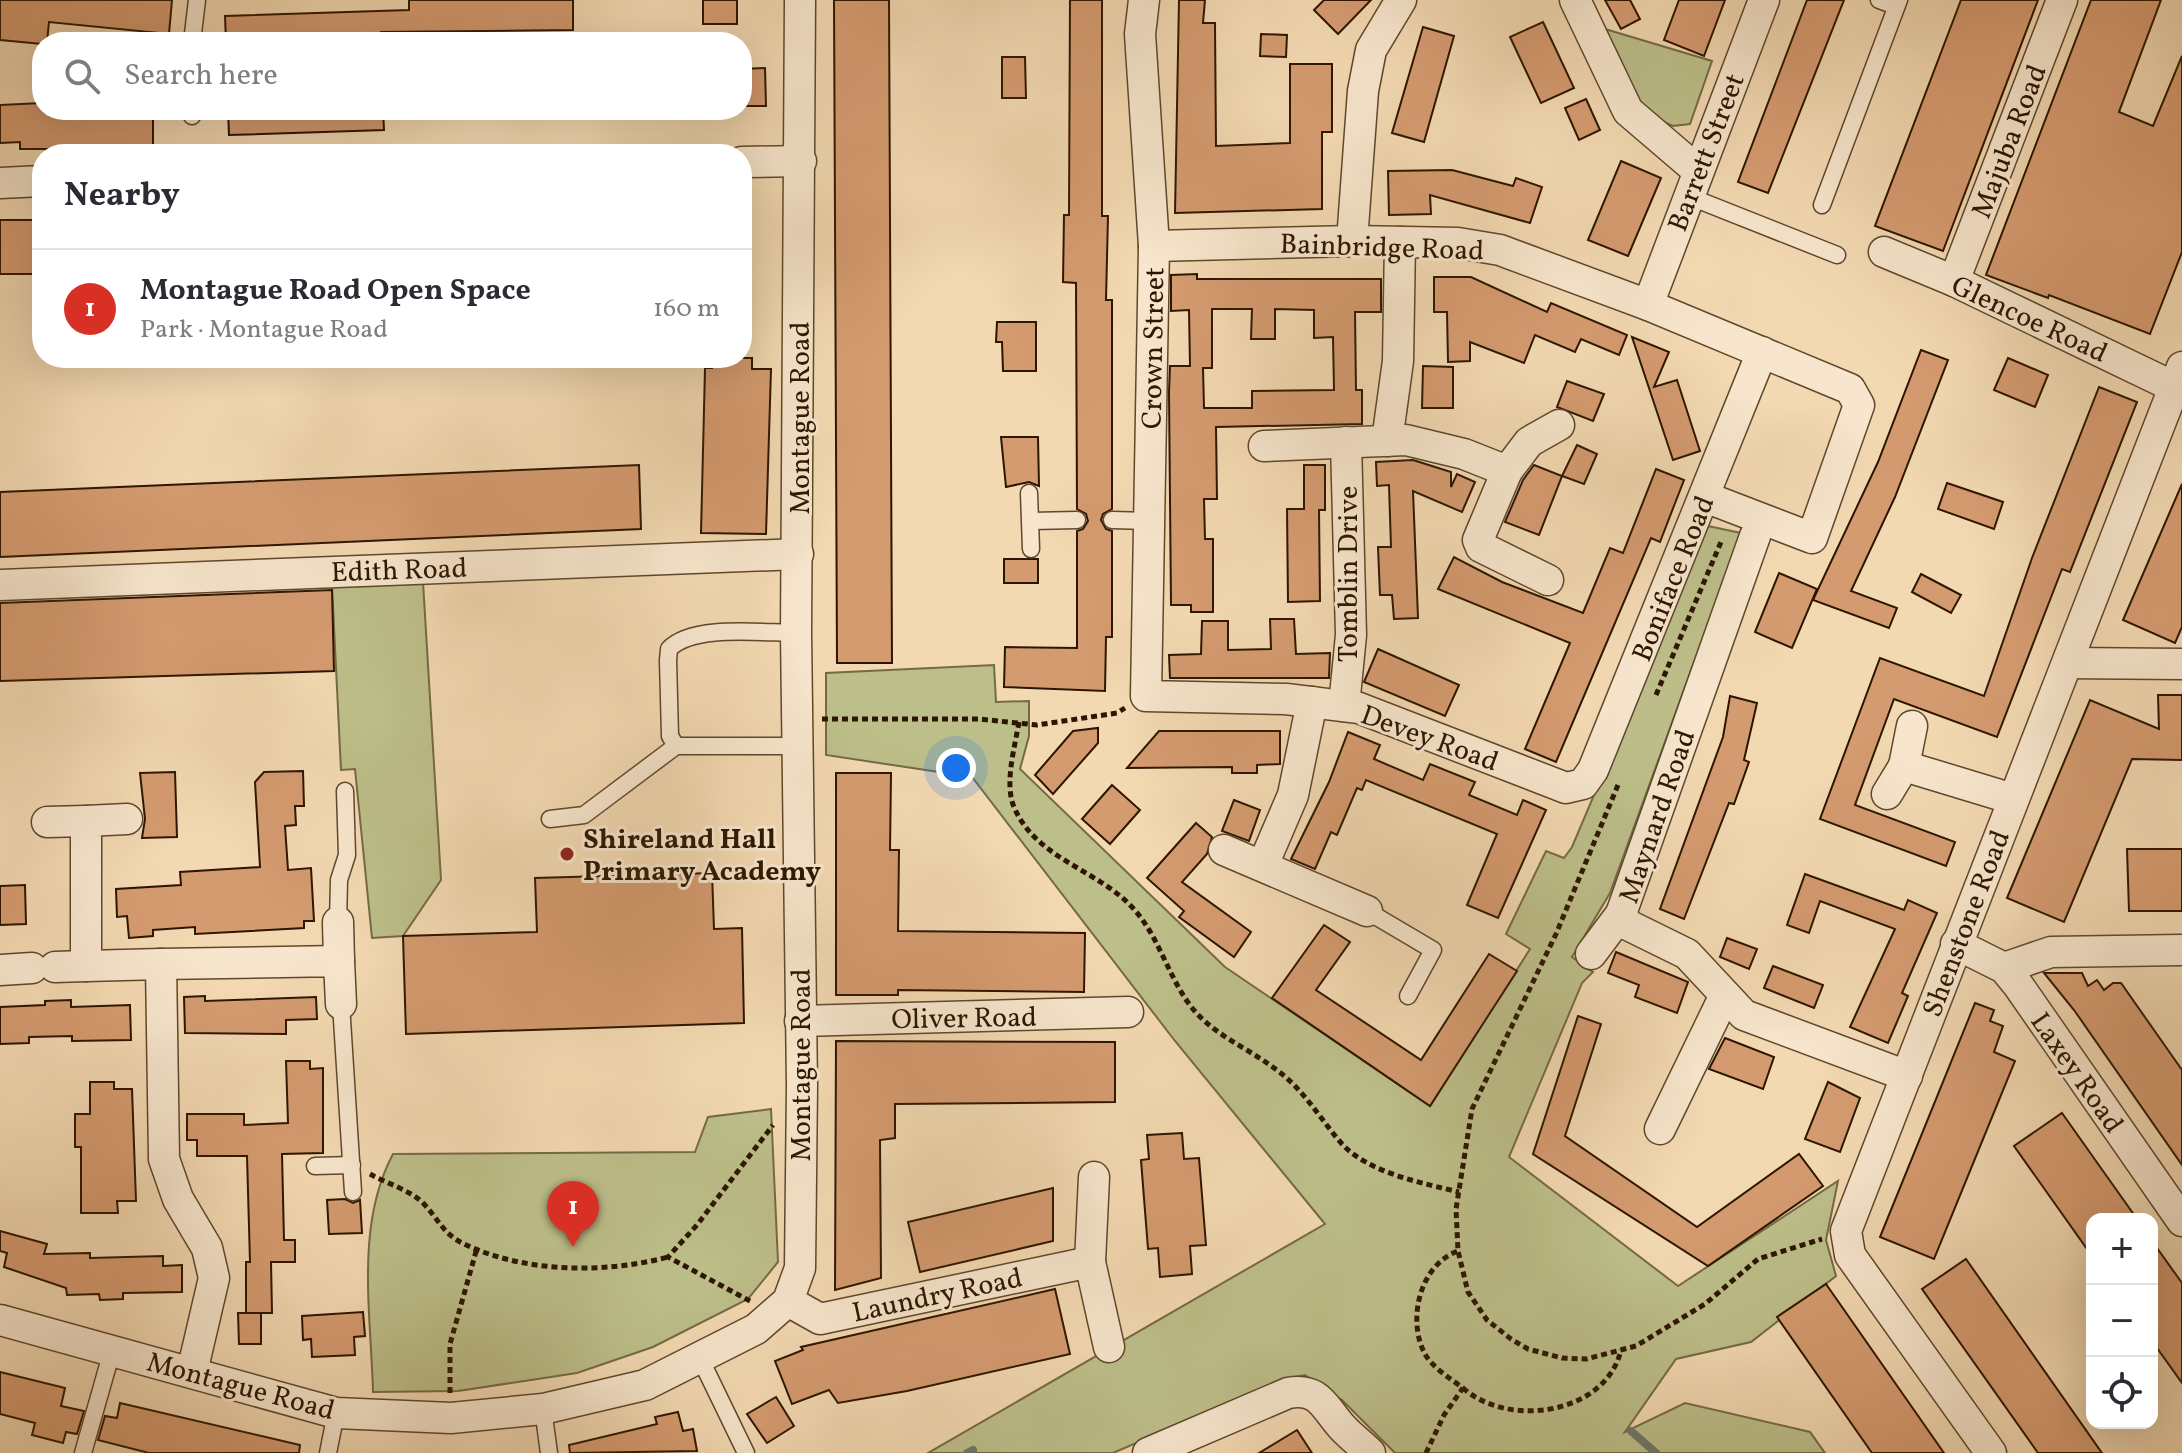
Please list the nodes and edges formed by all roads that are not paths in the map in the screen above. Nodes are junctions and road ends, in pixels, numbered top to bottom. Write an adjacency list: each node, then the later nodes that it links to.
1 (197, 0): 10 (lane)
2 (800, 0): 11 (street, Montague Road)
3 (1144, 0): 19 (street, Crown Street)
4 (1401, 0): 17 (street)
5 (1575, 0): 15 (street)
6 (1764, 0): 15 (street, Barrett Street)
7 (1879, 0): 9 (lane)
8 (2062, 0): 22 (street, Majuba Road)
9 (1897, 3): 16 (lane)
10 (193, 32)
11 (801, 161): 12 (street); 39 (street, Montague Road)
12 (752, 162)
13 (32, 181): 14 (street)
14 (0, 183)
15 (1693, 183): 21 (lane); 23 (street, Barrett Street)
16 (1822, 205)
17 (1352, 241): 18 (street, Bainbridge Road); 19 (street, Bainbridge Road)
18 (1400, 242): 23 (street, Bainbridge Road); 27 (street)
19 (1154, 246): 36 (street, Crown Street)
20 (1884, 252): 22 (street, Glencoe Road)
21 (1837, 255)
22 (1954, 281): 25 (street, Glencoe Road)
23 (1648, 305): 24 (street, Bainbridge Road)
24 (1762, 352): 32 (street, Boniface Road); 37 (street, Bainbridge Road)
25 (2179, 380): 43 (street, Shenstone Road)
26 (1559, 425): 30 (street)
27 (1387, 441): 28 (street); 30 (street)
28 (1346, 442): 29 (street); 47 (street, Tomblin Drive)
29 (1264, 446)
30 (1507, 471): 40 (street)
31 (1029, 493): 35 (lane)
32 (1705, 497): 37 (street); 52 (street, Boniface Road)
33 (1077, 520): 35 (lane)
34 (1112, 520): 36 (lane)
35 (1031, 521): 38 (lane)
36 (1149, 521): 45 (street, Crown Street)
37 (1750, 522): 63 (street, Maynard Road)
38 (1031, 549)
39 (798, 554): 41 (street, Edith Road); 42 (street, Montague Road)
40 (1548, 580)
41 (0, 585)
42 (796, 633): 49 (street, Montague Road); 50 (lane)
43 (2068, 663): 44 (street); 55 (street, Shenstone Road)
44 (2182, 664)
45 (1146, 696): 46 (street, Devey Road)
46 (1312, 702): 47 (street, Devey Road); 61 (street)
47 (1344, 706): 52 (street, Devey Road)
48 (1912, 726): 51 (street)
49 (797, 732): 50 (lane); 77 (street, Montague Road)
50 (676, 746): 57 (lane)
51 (1904, 766): 54 (street); 55 (street)
52 (1566, 788)
53 (345, 791): 64 (lane)
54 (1887, 794)
55 (2013, 799): 65 (street, Shenstone Road)
56 (127, 819): 58 (street)
57 (550, 819)
58 (86, 821): 59 (street); 70 (street)
59 (47, 822)
60 (1224, 850): 61 (street)
61 (1276, 871): 62 (street)
62 (1367, 911): 74 (lane)
63 (1621, 914): 67 (street); 73 (street, Maynard Road)
64 (338, 922): 68 (street)
65 (1956, 944): 71 (street, Laxey Road); 78 (street, Shenstone Road)
66 (2182, 950): 71 (street)
67 (1591, 954)
68 (339, 961): 69 (street); 75 (street)
69 (161, 964): 70 (street); 91 (street)
70 (86, 966): 72 (street)
71 (2004, 968): 84 (street, Laxey Road)
72 (0, 970)
73 (1725, 995): 78 (street, Maynard Road); 79 (street)
74 (1408, 996)
75 (341, 1004): 80 (lane)
76 (1128, 1012): 77 (street, Oliver Road)
77 (800, 1021): 86 (street, Montague Road)
78 (1907, 1076): 100 (street, Shenstone Road)
79 (1660, 1129)
80 (352, 1165): 81 (lane); 83 (lane)
81 (315, 1166)
82 (1094, 1177): 85 (street)
83 (353, 1192)
84 (2182, 1221)
85 (1090, 1262): 86 (street, Laundry Road); 88 (street)
86 (782, 1308): 90 (street, Montague Road)
87 (0, 1320): 89 (street, Montague Road)
88 (1109, 1347)
89 (112, 1351): 91 (street, Montague Road); 94 (lane)
90 (700, 1358): 92 (street, Montague Road); 97 (lane)
91 (192, 1372): 93 (street, Montague Road)
92 (543, 1409): 93 (street, Montague Road); 96 (lane)
93 (336, 1413): 95 (lane)
94 (83, 1453)
95 (328, 1453)
96 (549, 1453)
97 (746, 1453)
98 (1148, 1453): 99 (street)
99 (1370, 1453)
100 (1991, 1453)

